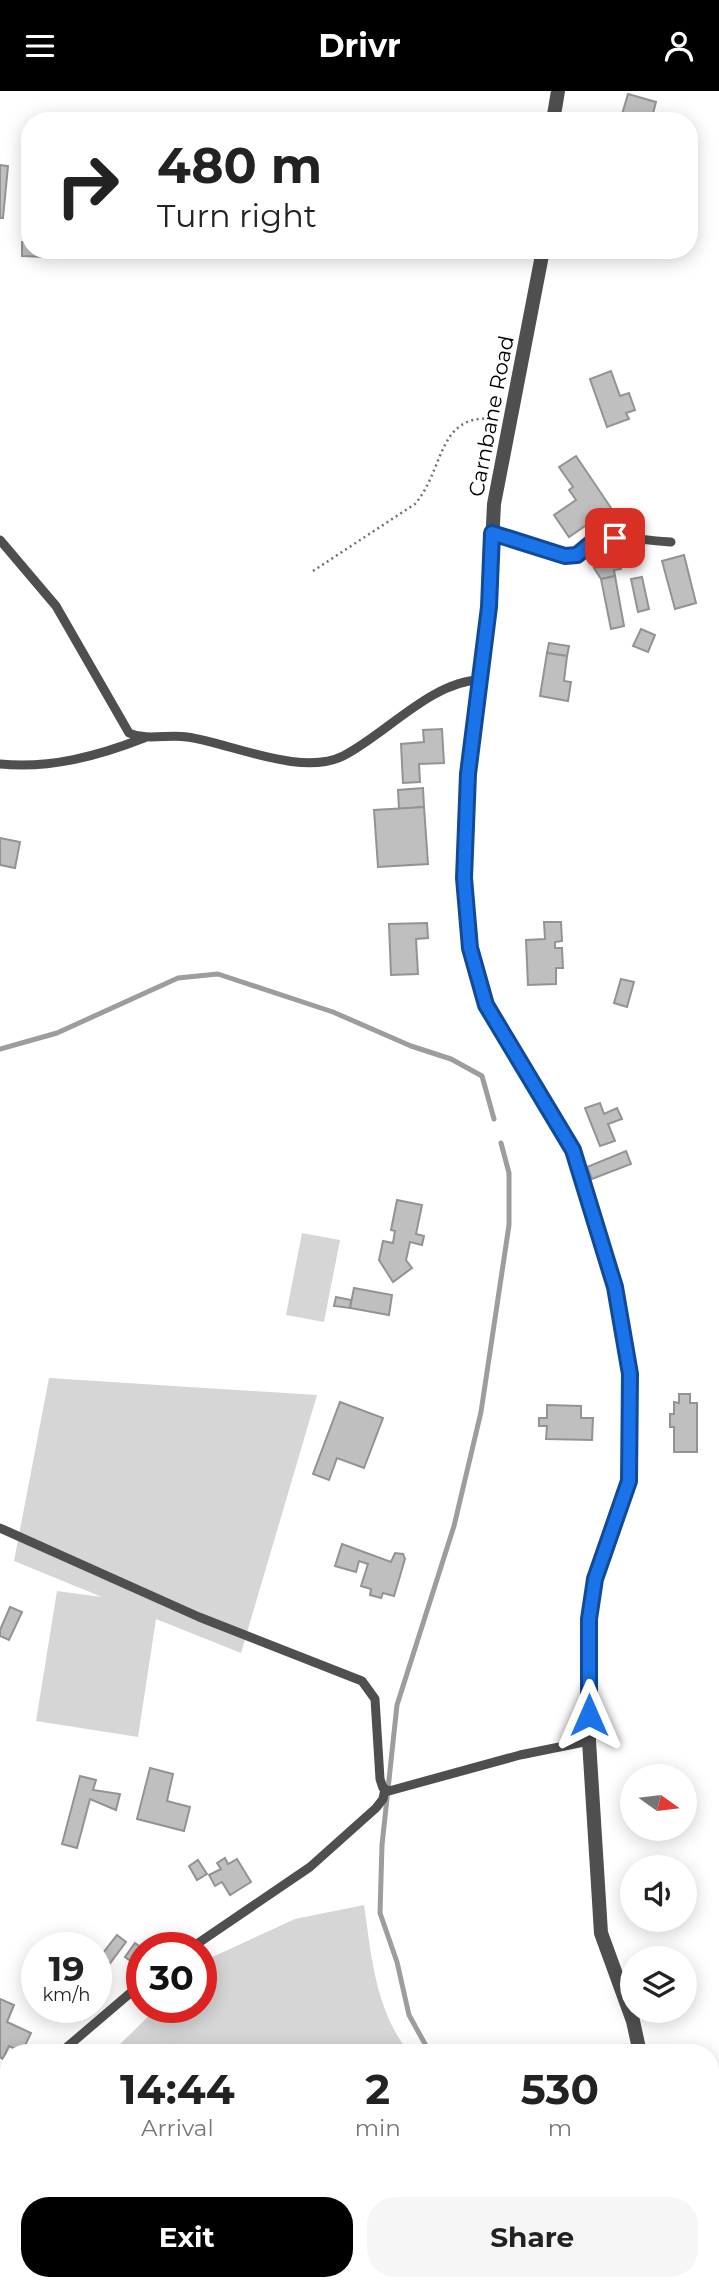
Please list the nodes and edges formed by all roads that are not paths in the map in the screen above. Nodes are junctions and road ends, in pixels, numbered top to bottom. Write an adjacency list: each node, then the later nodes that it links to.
1 (558, 91): 2 (street)
2 (554, 112)
3 (541, 259): 4 (street, Carnbane Road)
4 (492, 533): 6 (lane); 7 (street, Carnbane Road)
5 (0, 540): 8 (lane)
6 (671, 541)
7 (480, 680): 8 (lane); 11 (street, Carnbane Road)
8 (145, 737): 9 (lane)
9 (0, 764)
10 (0, 1528): 12 (lane)
11 (589, 1741): 12 (lane); 16 (street, Carnbane Road)
12 (387, 1790): 13 (lane)
13 (215, 1932)
14 (126, 1997): 15 (lane)
15 (71, 2044)
16 (638, 2044)

